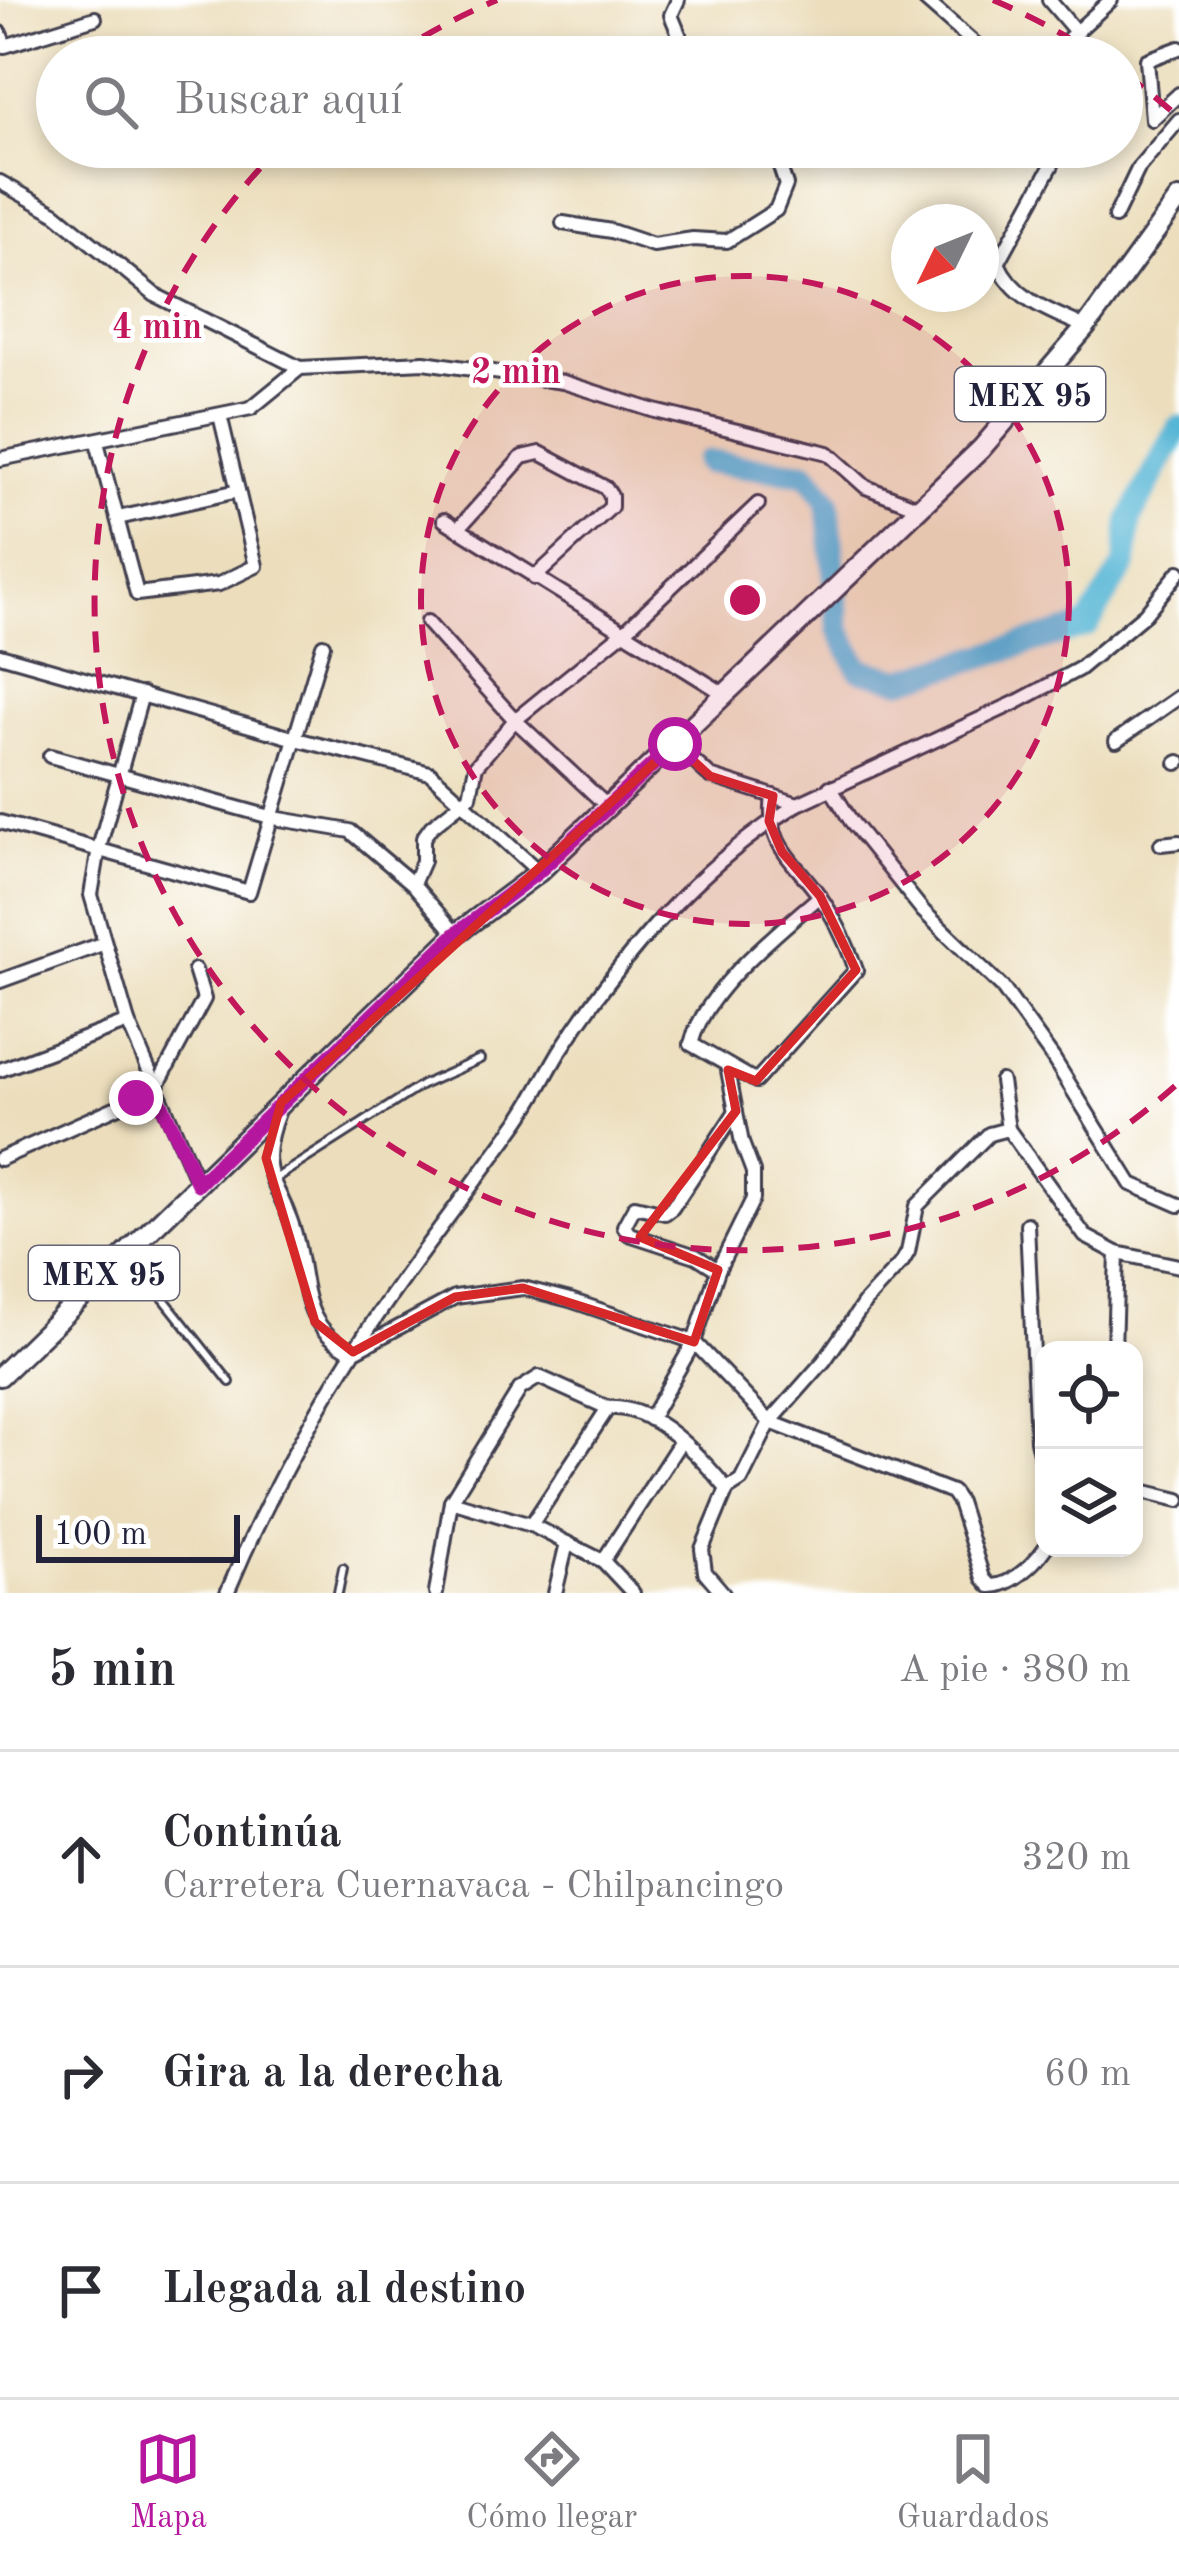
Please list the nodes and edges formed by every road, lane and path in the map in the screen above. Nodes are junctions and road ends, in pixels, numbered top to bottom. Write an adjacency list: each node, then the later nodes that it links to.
1 (678, 0): 10 (street)
2 (925, 0): 11 (street)
3 (1048, 0): 7 (street)
4 (1112, 0): 7 (street)
5 (95, 18): 9 (street)
6 (0, 32): 8 (street)
7 (1077, 32): 12 (street)
8 (36, 36)
9 (37, 36)
10 (680, 36)
11 (966, 36)
12 (1073, 36)
13 (1179, 48): 14 (street)
14 (1179, 94)
15 (1179, 120): 16 (street)
16 (1143, 162)
17 (780, 168): 23 (street)
18 (1050, 168): 24 (street)
19 (1139, 168): 22 (street)
20 (0, 182): 25 (street)
21 (1179, 199): 24 (main road, MEX 95)
22 (1115, 217)
23 (563, 224)
24 (1086, 327): 31 (main road, MEX 95)
25 (300, 368): 26 (street); 31 (street)
26 (220, 416): 27 (street); 29 (street)
27 (98, 442): 28 (street); 32 (street)
28 (0, 460)
29 (238, 491): 32 (street); 32 (street)
30 (758, 504): 38 (street)
31 (920, 508): 42 (main road, MEX 95)
32 (118, 518)
33 (444, 520): 34 (street)
34 (458, 529): 36 (street); 36 (street)
35 (1179, 572): 50 (street)
36 (534, 578): 38 (street)
37 (427, 622): 44 (street)
38 (626, 630): 42 (street); 44 (street)
39 (323, 645): 45 (street)
40 (0, 656): 41 (street)
41 (142, 694): 45 (street); 49 (street)
42 (726, 695): 47 (main road, MEX 95)
43 (1179, 697): 46 (street)
44 (515, 720): 52 (street); 54 (street)
45 (296, 740): 52 (street); 55 (street)
46 (1115, 741)
47 (675, 744): 51 (street); 54 (main road, MEX 95)
48 (50, 756): 49 (street)
49 (119, 773): 55 (street); 60 (street)
50 (830, 787): 53 (street); 80 (street)
51 (772, 796): 53 (street); 56 (street)
52 (464, 804): 61 (street); 62 (street)
53 (798, 804): 56 (street)
54 (608, 807): 61 (main road, MEX 95)
55 (274, 818): 60 (street); 62 (street)
56 (769, 821): 63 (street); 88 (street)
57 (0, 822): 60 (street)
58 (1179, 842): 59 (street)
59 (1161, 844)
60 (99, 848): 65 (street)
61 (538, 872): 64 (main road, MEX 95)
62 (413, 884): 64 (street)
63 (820, 896): 70 (street); 70 (street)
64 (456, 934): 74 (main road, MEX 95)
65 (102, 944): 67 (street); 68 (street)
66 (195, 970): 73 (street)
67 (0, 982)
68 (128, 1022): 71 (street); 73 (street)
69 (480, 1059): 79 (lane)
70 (728, 1065): 75 (street)
71 (0, 1070)
72 (1001, 1081): 76 (street)
73 (155, 1090): 77 (street); 78 (street)
74 (281, 1103): 78 (main road, MEX 95); 79 (street)
75 (736, 1111): 85 (street); 85 (street)
76 (1008, 1130): 83 (street); 93 (street)
77 (0, 1159)
78 (204, 1178): 82 (main road, MEX 95)
79 (270, 1182): 88 (street)
80 (1179, 1205)
81 (1027, 1225): 95 (street)
82 (126, 1252): 89 (main road, MEX 95); 90 (lane)
83 (1117, 1252): 84 (street); 86 (street)
84 (1179, 1266)
85 (718, 1270): 87 (street)
86 (1114, 1341)
87 (694, 1342): 88 (street); 92 (street); 93 (street)
88 (353, 1352): 105 (street)
89 (0, 1376)
90 (230, 1382)
91 (608, 1408): 92 (street); 99 (street); 100 (street)
92 (650, 1419): 94 (street)
93 (770, 1422): 96 (street); 102 (street)
94 (681, 1441): 96 (street); 103 (street)
95 (1039, 1449)
96 (727, 1489): 110 (street)
97 (1143, 1491): 98 (street)
98 (1179, 1500)
99 (451, 1501): 100 (street); 107 (street)
100 (531, 1525): 101 (street)
101 (567, 1543): 103 (street); 108 (street)
102 (1039, 1557)
103 (604, 1561): 109 (street)
104 (343, 1568): 106 (lane)
105 (227, 1593)
106 (338, 1593)
107 (436, 1593)
108 (555, 1593)
109 (634, 1593)
110 (723, 1593)

